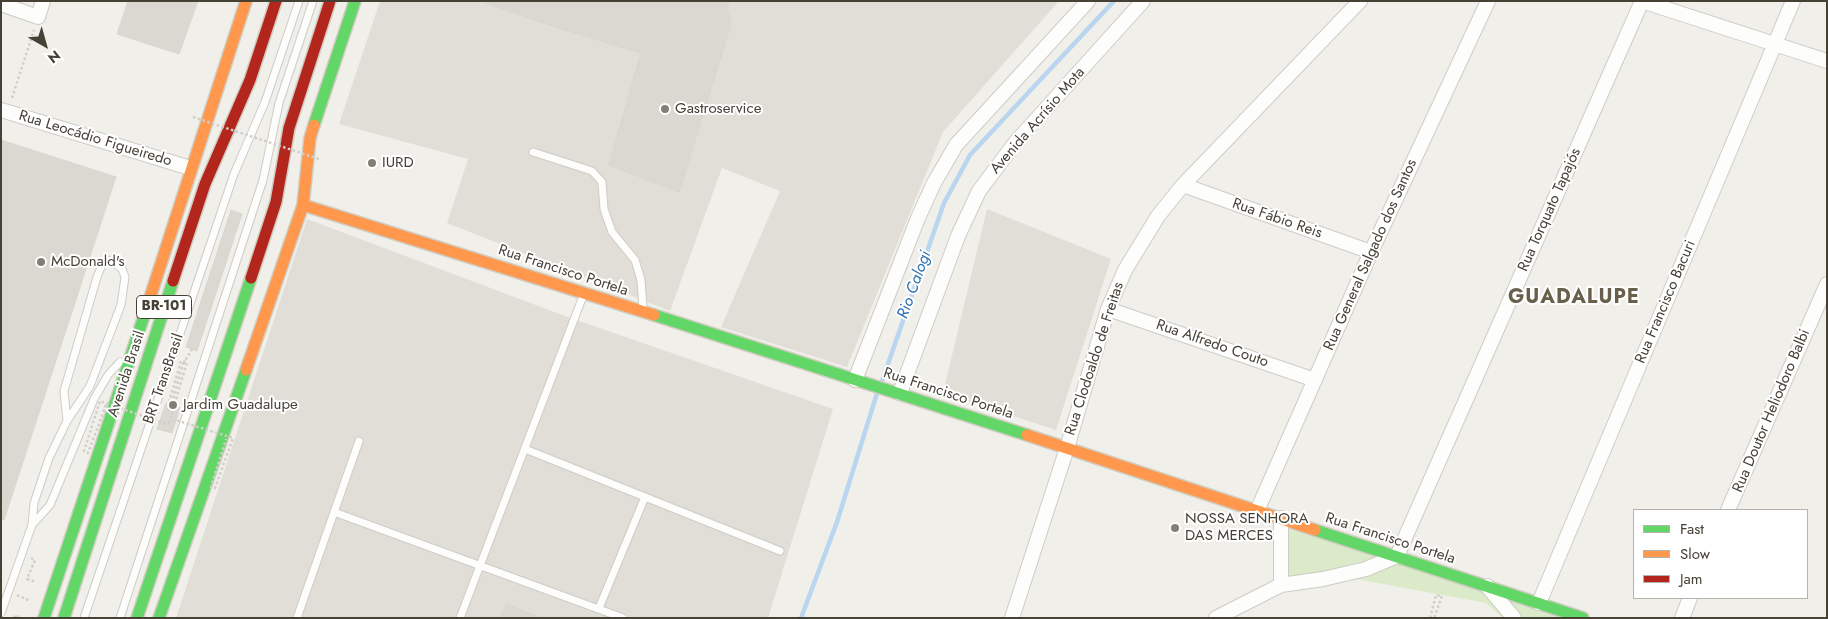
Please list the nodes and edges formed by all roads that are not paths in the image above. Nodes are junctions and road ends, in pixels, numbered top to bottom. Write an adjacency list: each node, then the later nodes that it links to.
1 (43, 1): 14 (street)
2 (246, 1): 19 (main road, Avenida Brasil)
3 (276, 1): 51 (main road, Avenida Brasil / BR-101)
4 (299, 1): 52 (lane, BRT TransBrasil)
5 (313, 1): 53 (lane, BRT TransBrasil)
6 (330, 1): 54 (main road)
7 (355, 1): 21 (main road)
8 (1088, 1): 29 (street)
9 (1143, 1): 30 (street, Avenida Acrísio Mota)
10 (1360, 1): 20 (street, Rua Clodoaldo de Freitas)
11 (1488, 1): 22 (street, Rua General Salgado dos Santos)
12 (1642, 1): 15 (street); 42 (street, Rua Torquato Tapajós)
13 (1794, 1): 15 (street, Rua Francisco Bacuri)
14 (1, 4)
15 (1774, 44): 16 (street); 47 (street, Rua Francisco Bacuri)
16 (1827, 61)
17 (4, 111): 19 (street, Rua Leocádio Figueiredo)
18 (533, 152): 26 (lane)
19 (190, 168): 27 (main road, Avenida Brasil)
20 (1183, 186): 22 (street, Rua Fábio Reis); 25 (street, Rua Clodoaldo de Freitas)
21 (303, 205): 24 (main road, Rua Francisco Portela); 55 (main road)
22 (1372, 252): 28 (street, Rua General Salgado dos Santos)
23 (1827, 284): 36 (street, Rua Doutor Heliodoro Balbi)
24 (584, 293): 26 (main road, Rua Francisco Portela); 34 (lane)
25 (1108, 308): 28 (street, Rua Alfredo Couto); 33 (street, Rua Clodoaldo de Freitas)
26 (643, 312): 29 (main road, Rua Francisco Portela)
27 (133, 350): 40 (lane); 50 (main road, Avenida Brasil)
28 (1315, 380): 37 (street, Rua General Salgado dos Santos)
29 (859, 381): 30 (main road, Rua Francisco Portela)
30 (897, 392): 33 (main road, Rua Francisco Portela)
31 (66, 421): 31 (lane); 40 (lane)
32 (359, 441): 38 (lane)
33 (1067, 448): 37 (main road, Rua Francisco Portela); 59 (street, Rua Clodoaldo de Freitas)
34 (525, 449): 35 (lane); 43 (lane)
35 (645, 497): 41 (lane); 48 (lane)
36 (1728, 509)
37 (1257, 510): 39 (main road, Rua Francisco Portela)
38 (334, 512): 43 (lane); 56 (lane)
39 (1281, 518): 42 (main road, Rua Francisco Portela); 44 (street)
40 (32, 525): 49 (lane)
41 (780, 551)
42 (1397, 556): 44 (street); 45 (main road, Rua Francisco Portela)
43 (480, 566): 48 (lane); 57 (lane)
44 (1280, 585): 60 (street)
45 (1487, 586): 47 (main road, Rua Francisco Portela); 61 (street)
46 (1690, 599): 63 (street)
47 (1539, 603): 62 (main road, Rua Francisco Portela)
48 (598, 608): 58 (lane)
49 (1, 613)
50 (44, 618)
51 (64, 618)
52 (84, 618)
53 (120, 618)
54 (137, 618)
55 (158, 618)
56 (296, 618)
57 (460, 618)
58 (623, 618)
59 (1012, 618)
60 (1216, 618)
61 (1514, 618)
62 (1583, 618)
63 (1682, 618)

